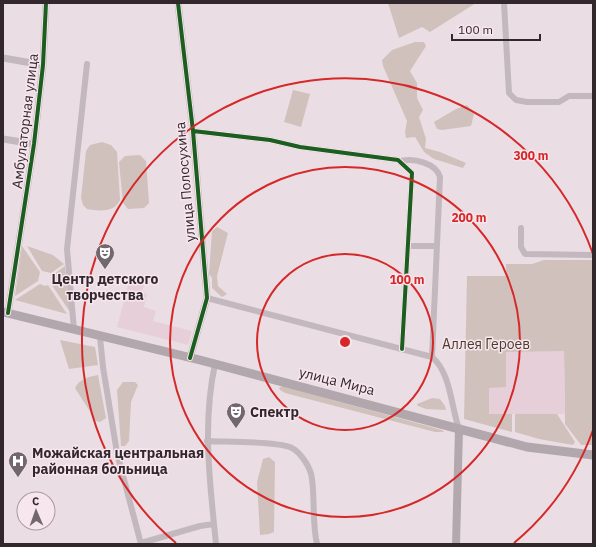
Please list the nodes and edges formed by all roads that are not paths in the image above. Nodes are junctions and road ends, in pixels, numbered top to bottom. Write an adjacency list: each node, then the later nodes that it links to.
1 (46, 3): 6 (street, Амбулаторная улица)
2 (178, 3): 8 (street, улица Полосухина)
3 (504, 3): 7 (street)
4 (3, 58): 6 (street)
5 (87, 64): 18 (street)
6 (43, 65): 10 (street, Амбулаторная улица)
7 (593, 96)
8 (192, 131): 11 (street); 16 (street, улица Полосухина)
9 (3, 140): 10 (street)
10 (34, 144): 17 (street, Амбулаторная улица)
11 (401, 161): 13 (street); 14 (street)
12 (521, 228): 15 (street)
13 (408, 246): 14 (street); 20 (street)
14 (436, 246): 21 (street)
15 (593, 255)
16 (207, 298): 20 (street); 22 (street, улица Полосухина)
17 (5, 313): 18 (main road, улица Мира)
18 (74, 330): 19 (main road, улица Мира)
19 (100, 337): 22 (main road, улица Мира); 28 (street)
20 (402, 349): 21 (street)
21 (432, 357): 24 (street)
22 (190, 358): 23 (main road, улица Мира)
23 (215, 364): 24 (main road, улица Мира); 25 (street)
24 (459, 429): 26 (main road, улица Мира); 31 (main road)
25 (207, 441): 27 (street); 30 (street)
26 (593, 455)
27 (214, 524): 28 (street); 29 (street)
28 (141, 544)
29 (216, 544)
30 (317, 544)
31 (456, 544)

